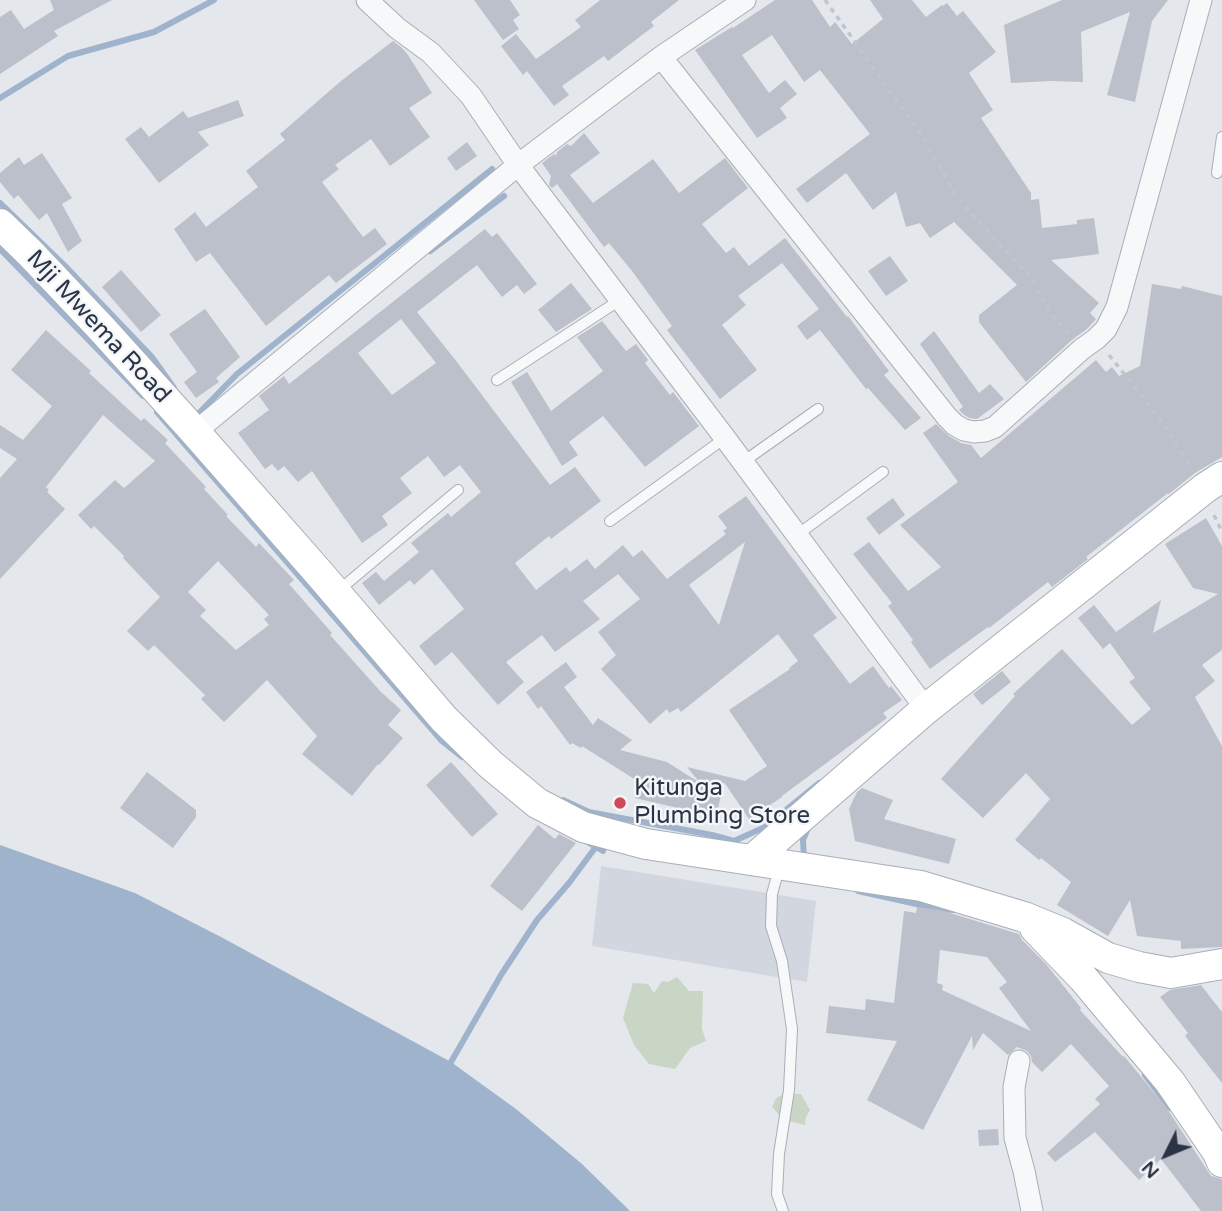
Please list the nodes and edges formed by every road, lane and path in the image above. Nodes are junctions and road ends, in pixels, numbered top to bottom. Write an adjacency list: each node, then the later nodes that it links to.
1 (367, 0): 7 (street)
2 (745, 0): 5 (street)
3 (825, 0): 11 (path)
4 (1201, 0): 11 (street)
5 (661, 57): 7 (street); 11 (street)
6 (1222, 137): 8 (lane)
7 (518, 165): 10 (street); 14 (street)
8 (1217, 173)
9 (0, 224): 14 (main road, Mji Mwema Road)
10 (620, 300): 12 (lane); 15 (street)
11 (1089, 344): 18 (path)
12 (497, 380)
13 (818, 410): 16 (lane)
14 (195, 432): 23 (main road, Mji Mwema Road)
15 (725, 439): 16 (street); 20 (lane)
16 (743, 462): 22 (street)
17 (883, 472): 22 (lane)
18 (1214, 482): 21 (path); 24 (main road)
19 (458, 490): 23 (lane)
20 (610, 521)
21 (1222, 532)
22 (797, 535): 24 (street)
23 (335, 593): 25 (main road, Mji Mwema Road)
24 (926, 709): 25 (main road)
25 (765, 864): 26 (main road, Mji Mwema Road); 30 (lane)
26 (1024, 917): 27 (main road, Mji Mwema Road); 29 (main road)
27 (1222, 964)
28 (1019, 1061): 31 (street)
29 (1222, 1162)
30 (783, 1211)
31 (1032, 1211)

